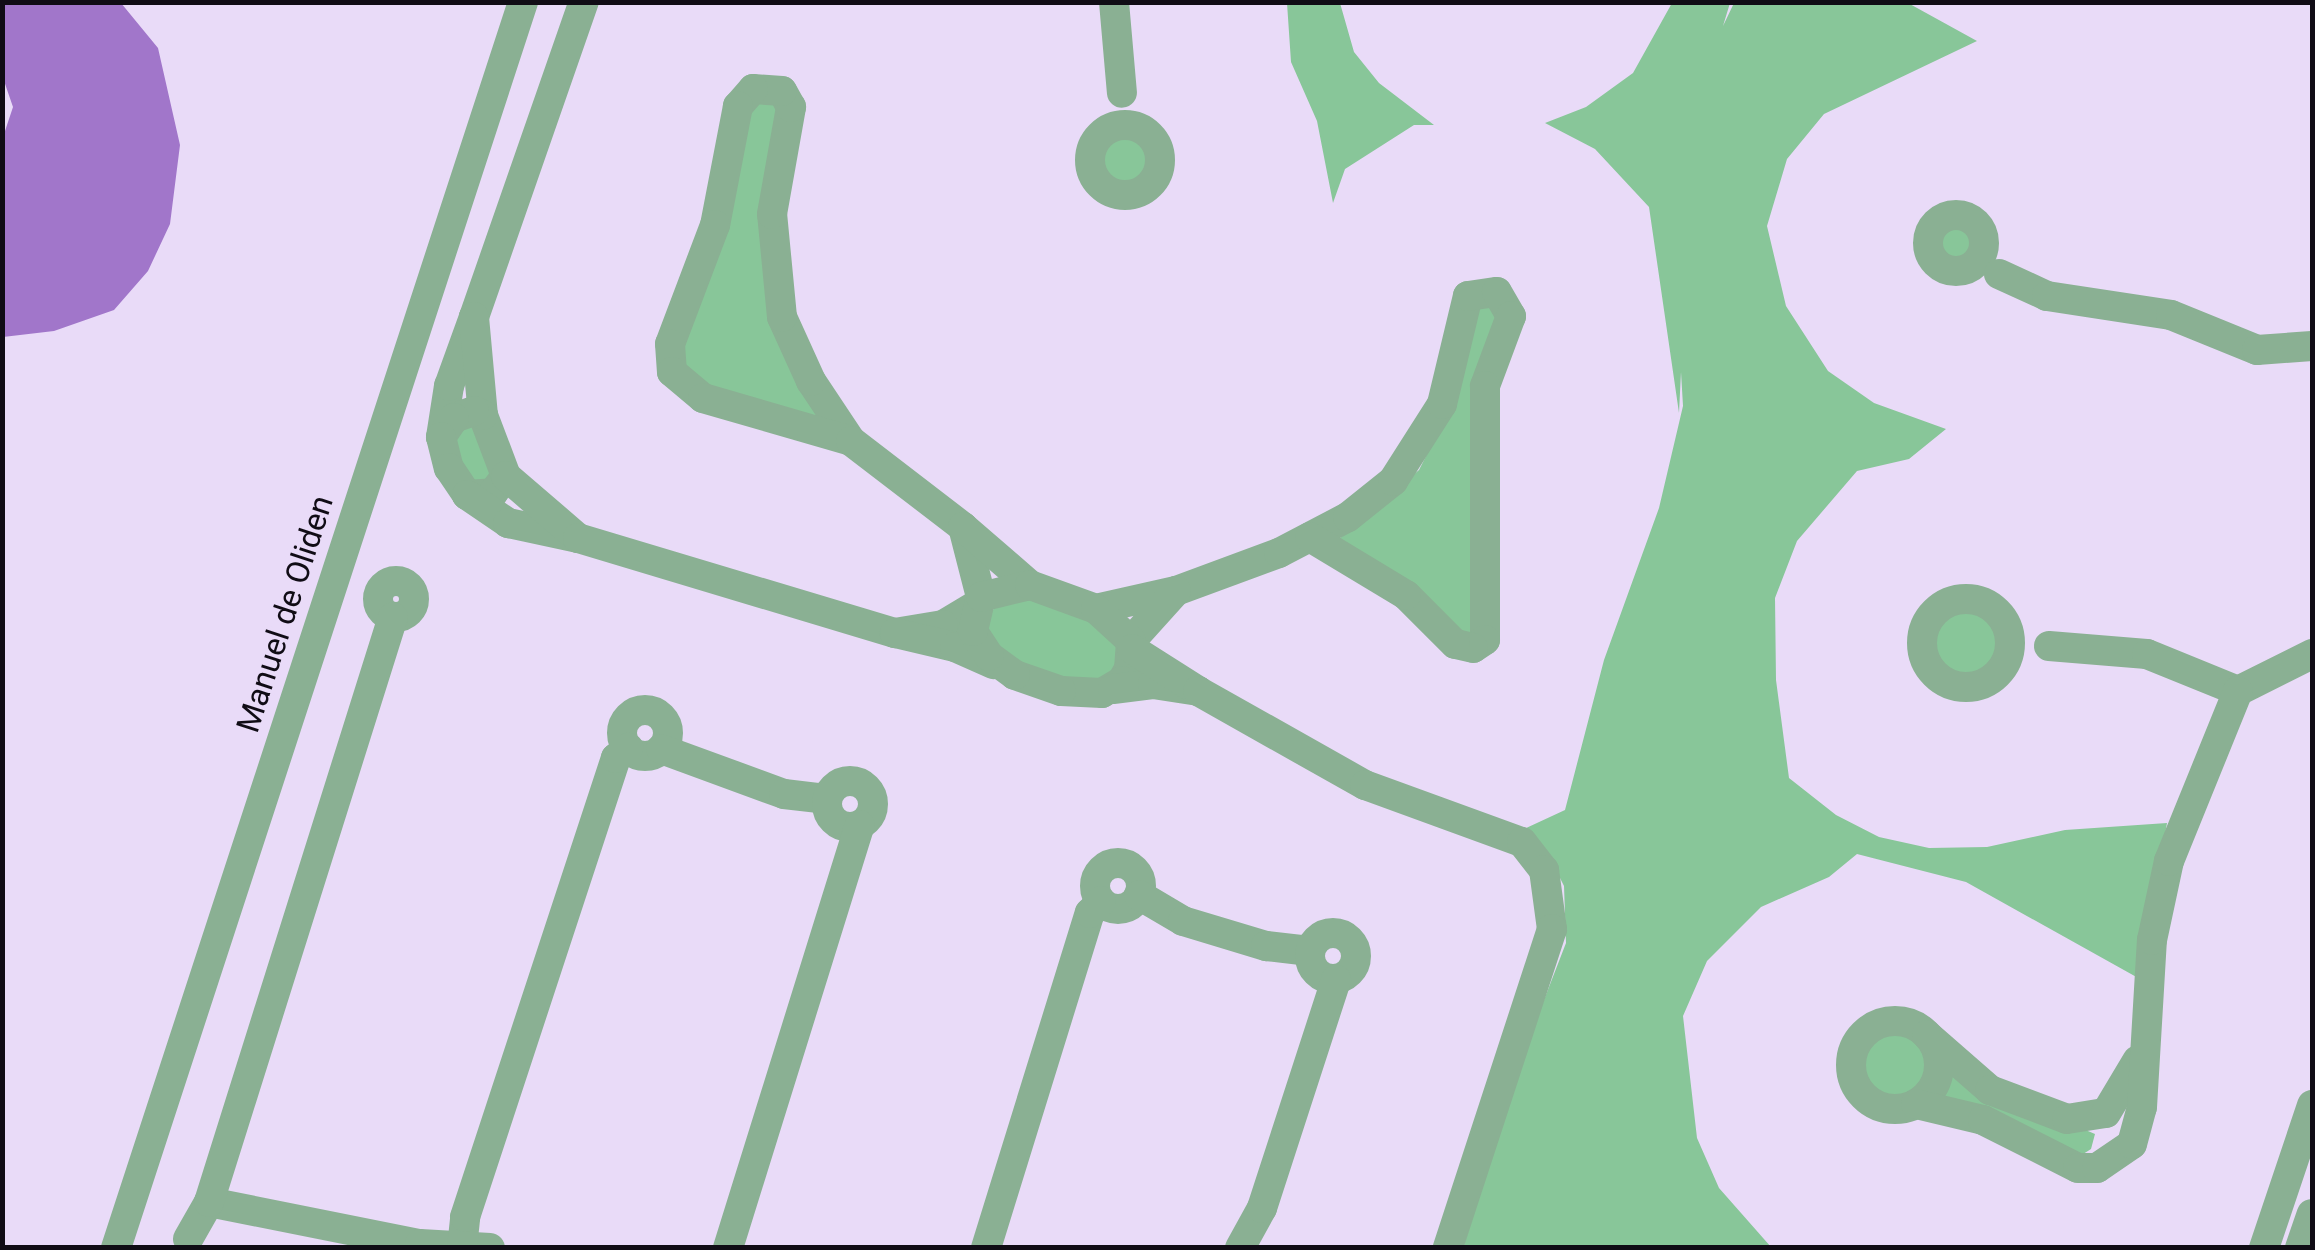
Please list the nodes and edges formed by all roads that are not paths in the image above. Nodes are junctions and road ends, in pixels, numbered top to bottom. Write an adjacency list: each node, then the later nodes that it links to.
1 (523, 2): 44 (street, Manuel de Oliden)
2 (584, 2): 8 (street)
3 (1114, 2): 4 (street)
4 (1122, 93): 5 (street); 6 (street)
5 (1143, 129): 6 (street); 6 (street)
6 (1106, 130)
7 (1975, 257): 9 (street)
8 (474, 317): 10 (street); 11 (street)
9 (2312, 346)
10 (483, 415): 11 (street); 13 (street)
11 (441, 437): 14 (street)
12 (851, 441): 12 (street); 15 (street)
13 (506, 476): 14 (street); 17 (street)
14 (467, 495): 17 (street)
15 (963, 527): 18 (street); 20 (street)
16 (1310, 537): 16 (street); 19 (street)
17 (578, 538): 24 (street)
18 (1030, 585): 20 (street); 21 (street)
19 (1176, 591): 21 (street); 25 (street)
20 (977, 602): 24 (street); 29 (street)
21 (1096, 609): 25 (street)
22 (393, 617): 39 (street)
23 (2004, 621): 26 (street); 28 (street); 28 (street)
24 (896, 633): 29 (street)
25 (1131, 645): 30 (street); 31 (street)
26 (2049, 646): 28 (street); 32 (street)
27 (2312, 654): 32 (street)
28 (2003, 668)
29 (1004, 670): 30 (street)
30 (1113, 689): 31 (street)
31 (1198, 691): 49 (street)
32 (2238, 692): 36 (street)
33 (628, 748): 34 (street); 34 (street); 43 (street)
34 (662, 749): 46 (street)
35 (1927, 1035): 36 (street); 37 (street); 37 (street)
36 (2144, 1044): 37 (street)
37 (1916, 1104)
38 (2312, 1105): 50 (street)
39 (209, 1202): 41 (street); 42 (street)
40 (2312, 1214): 51 (street)
41 (188, 1245)
42 (407, 1246): 43 (street)
43 (462, 1247): 45 (street)
44 (116, 1248)
45 (490, 1248)
46 (728, 1248)
47 (986, 1248): 48 (street)
48 (1240, 1248)
49 (1448, 1248)
50 (2264, 1248)
51 (2300, 1248)

